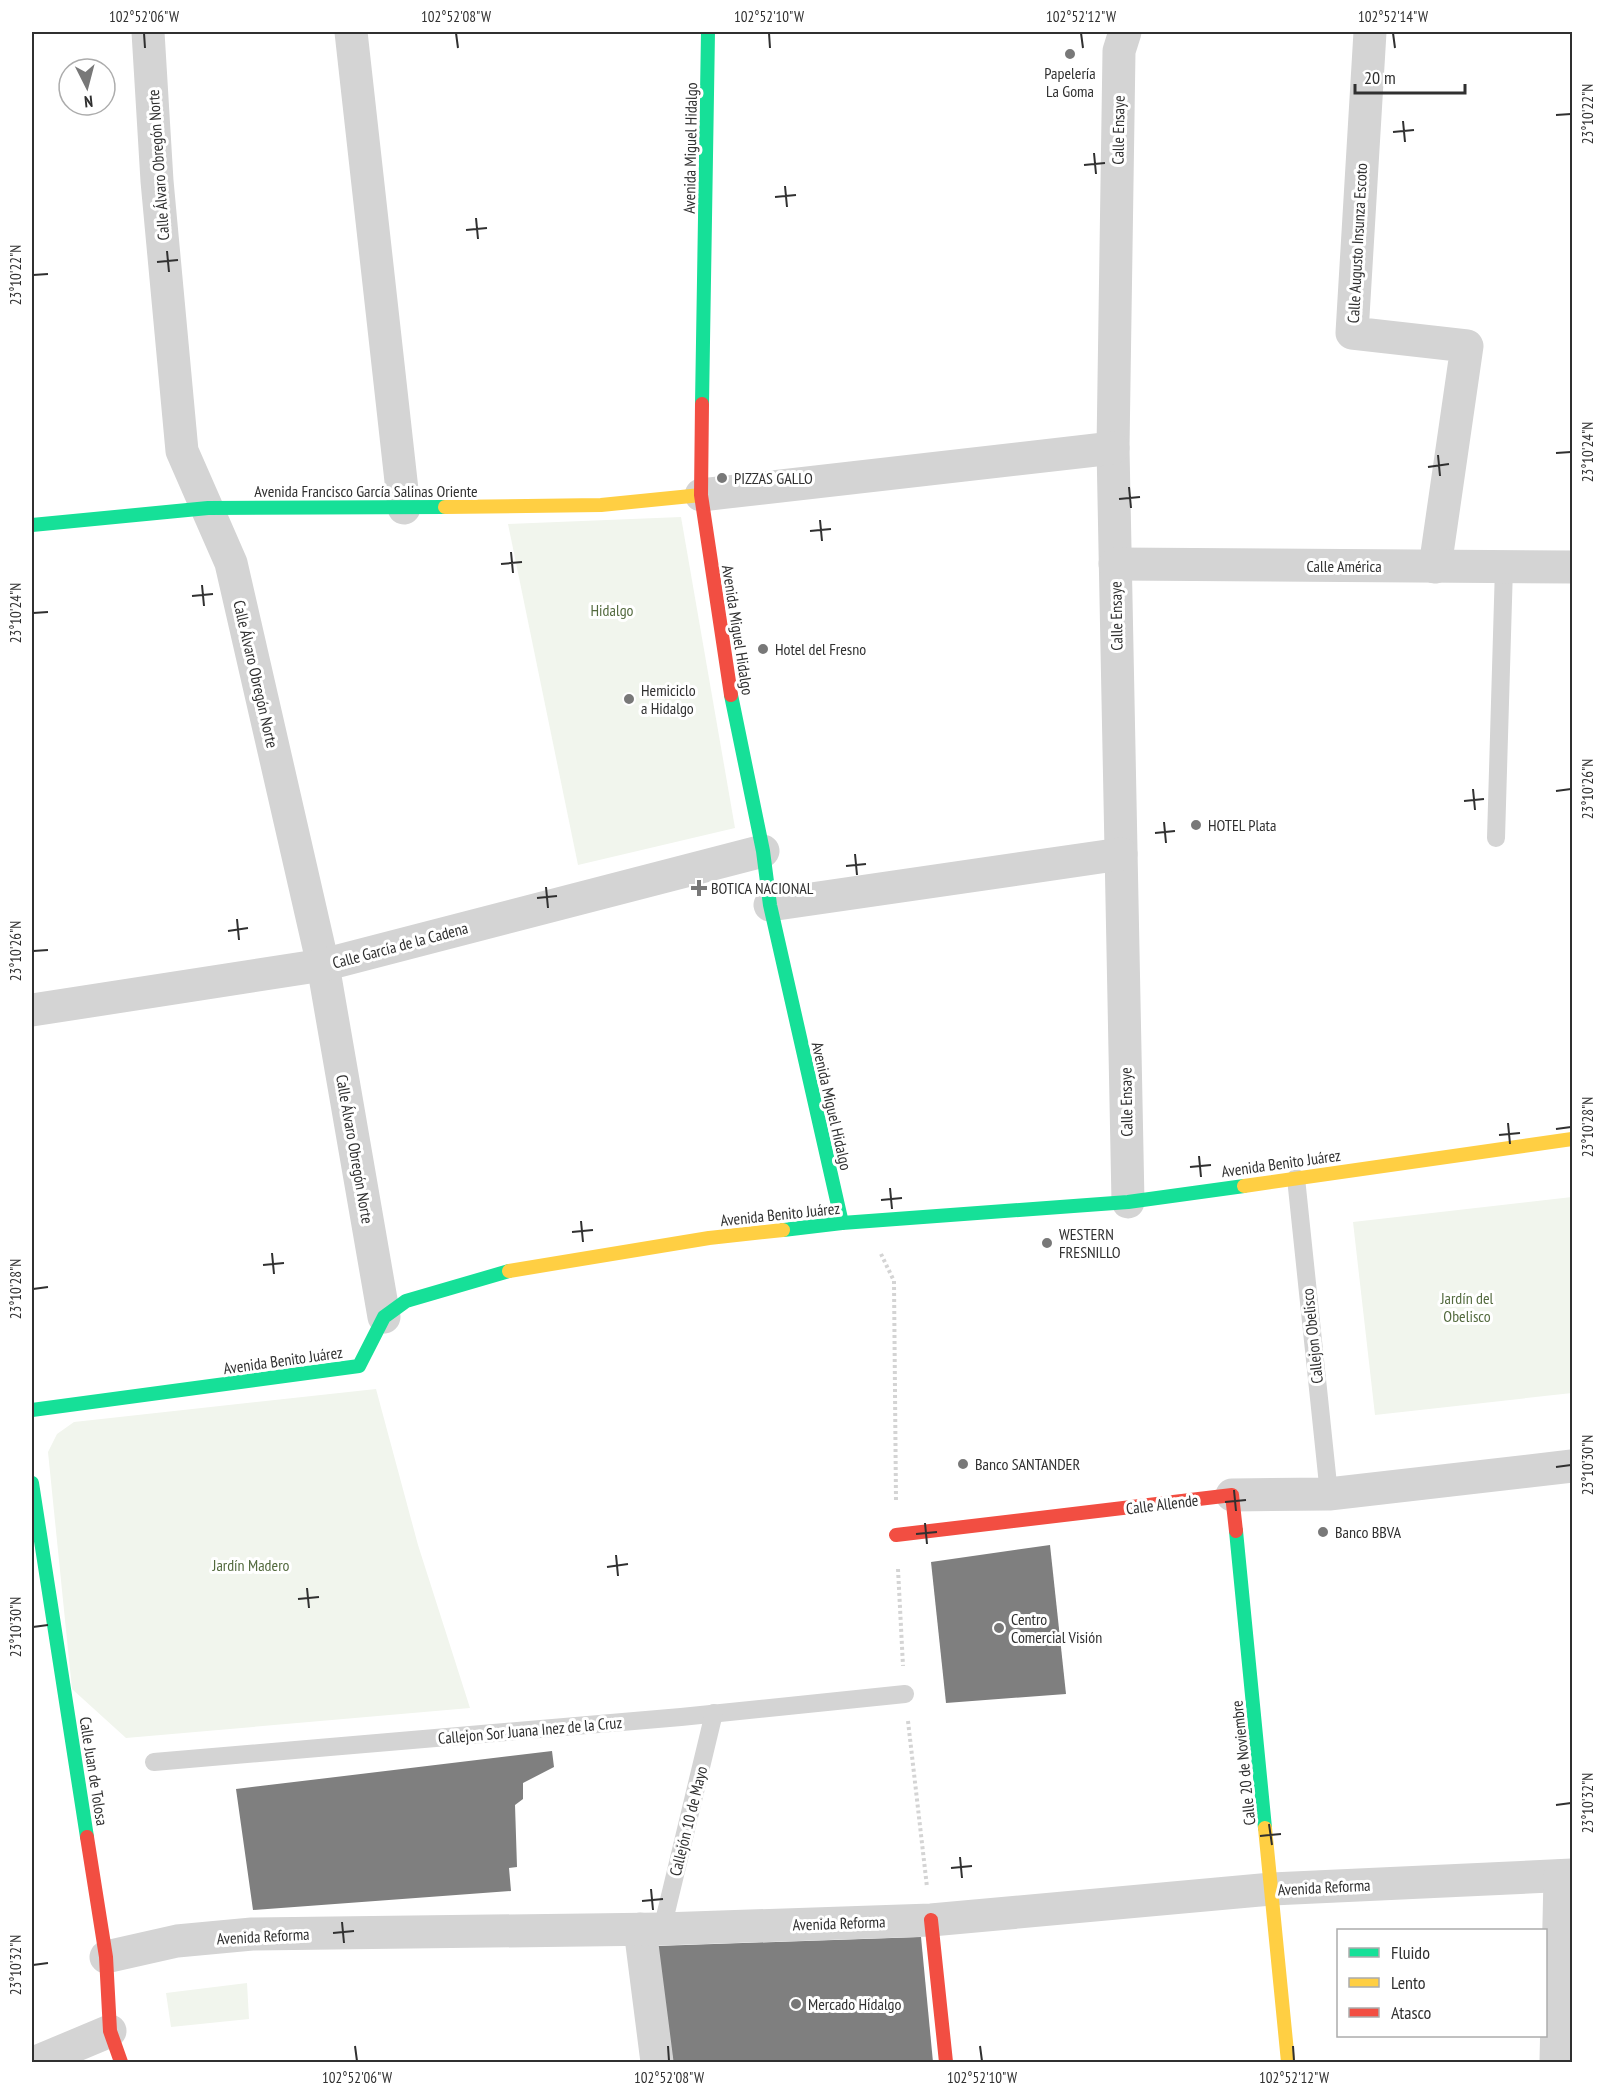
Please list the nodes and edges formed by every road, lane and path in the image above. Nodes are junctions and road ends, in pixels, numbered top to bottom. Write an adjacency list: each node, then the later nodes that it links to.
1 (148, 32): 8 (street, Calle Álvaro Obregón Norte)
2 (351, 32): 9 (street)
3 (708, 32): 7 (street, Avenida Miguel Hidalgo)
4 (1125, 32): 6 (street, Calle Ensaye)
5 (1370, 32): 12 (street, Calle Augusto Insunza Escoto)
6 (1113, 448): 7 (street); 11 (street, Calle Ensaye)
7 (700, 495): 9 (street, Avenida Francisco García Salinas Oriente); 16 (street, Avenida Miguel Hidalgo)
8 (207, 508): 9 (street, Avenida Francisco García Salinas Oriente); 10 (street, Avenida Francisco García Salinas Oriente); 19 (street, Calle Álvaro Obregón Norte)
9 (404, 508)
10 (32, 525)
11 (1115, 564): 12 (street, Calle América); 17 (street, Calle Ensaye)
12 (1435, 567): 13 (street, Calle América)
13 (1504, 567): 14 (street, Calle América); 15 (lane)
14 (1572, 567)
15 (1496, 838)
16 (763, 851): 18 (street, Avenida Miguel Hidalgo); 19 (street, Calle García de la Cadena)
17 (1121, 854): 18 (street); 23 (street, Calle Ensaye)
18 (770, 905): 24 (street, Avenida Miguel Hidalgo)
19 (322, 965): 20 (street, Calle García de la Cadena); 25 (street, Calle Álvaro Obregón Norte)
20 (32, 1010)
21 (1572, 1139): 22 (street, Avenida Benito Juárez)
22 (1296, 1178): 23 (street, Avenida Benito Juárez); 29 (lane, Callejon Obelisco)
23 (1128, 1202): 24 (street, Avenida Benito Juárez)
24 (842, 1223): 25 (street, Avenida Benito Juárez)
25 (384, 1317): 26 (street, Avenida Benito Juárez)
26 (32, 1410)
27 (1572, 1466): 29 (street, Calle Allende)
28 (32, 1483): 39 (street, Calle Juan de Tolosa)
29 (1329, 1494): 30 (street, Calle Allende)
30 (1232, 1496): 31 (street, Calle Allende); 36 (street, Calle 20 de Noviembre)
31 (896, 1535)
32 (905, 1694): 33 (lane, Callejon Sor Juana Inez de la Cruz)
33 (714, 1713): 34 (lane, Callejon Sor Juana Inez de la Cruz); 38 (lane, Callejón 10 de Mayo)
34 (154, 1762)
35 (1566, 1876): 36 (street, Avenida Reforma); 46 (street)
36 (1272, 1889): 37 (street, Avenida Reforma); 45 (street, Calle 20 de Noviembre)
37 (931, 1920): 38 (street, Avenida Reforma); 44 (street)
38 (651, 1929): 39 (street, Avenida Reforma); 43 (street)
39 (106, 1957): 40 (street, Calle Juan de Tolosa)
40 (110, 2031): 41 (street); 42 (street, Calle Juan de Tolosa)
41 (36, 2062)
42 (121, 2062)
43 (657, 2062)
44 (946, 2062)
45 (1288, 2062)
46 (1556, 2062)

